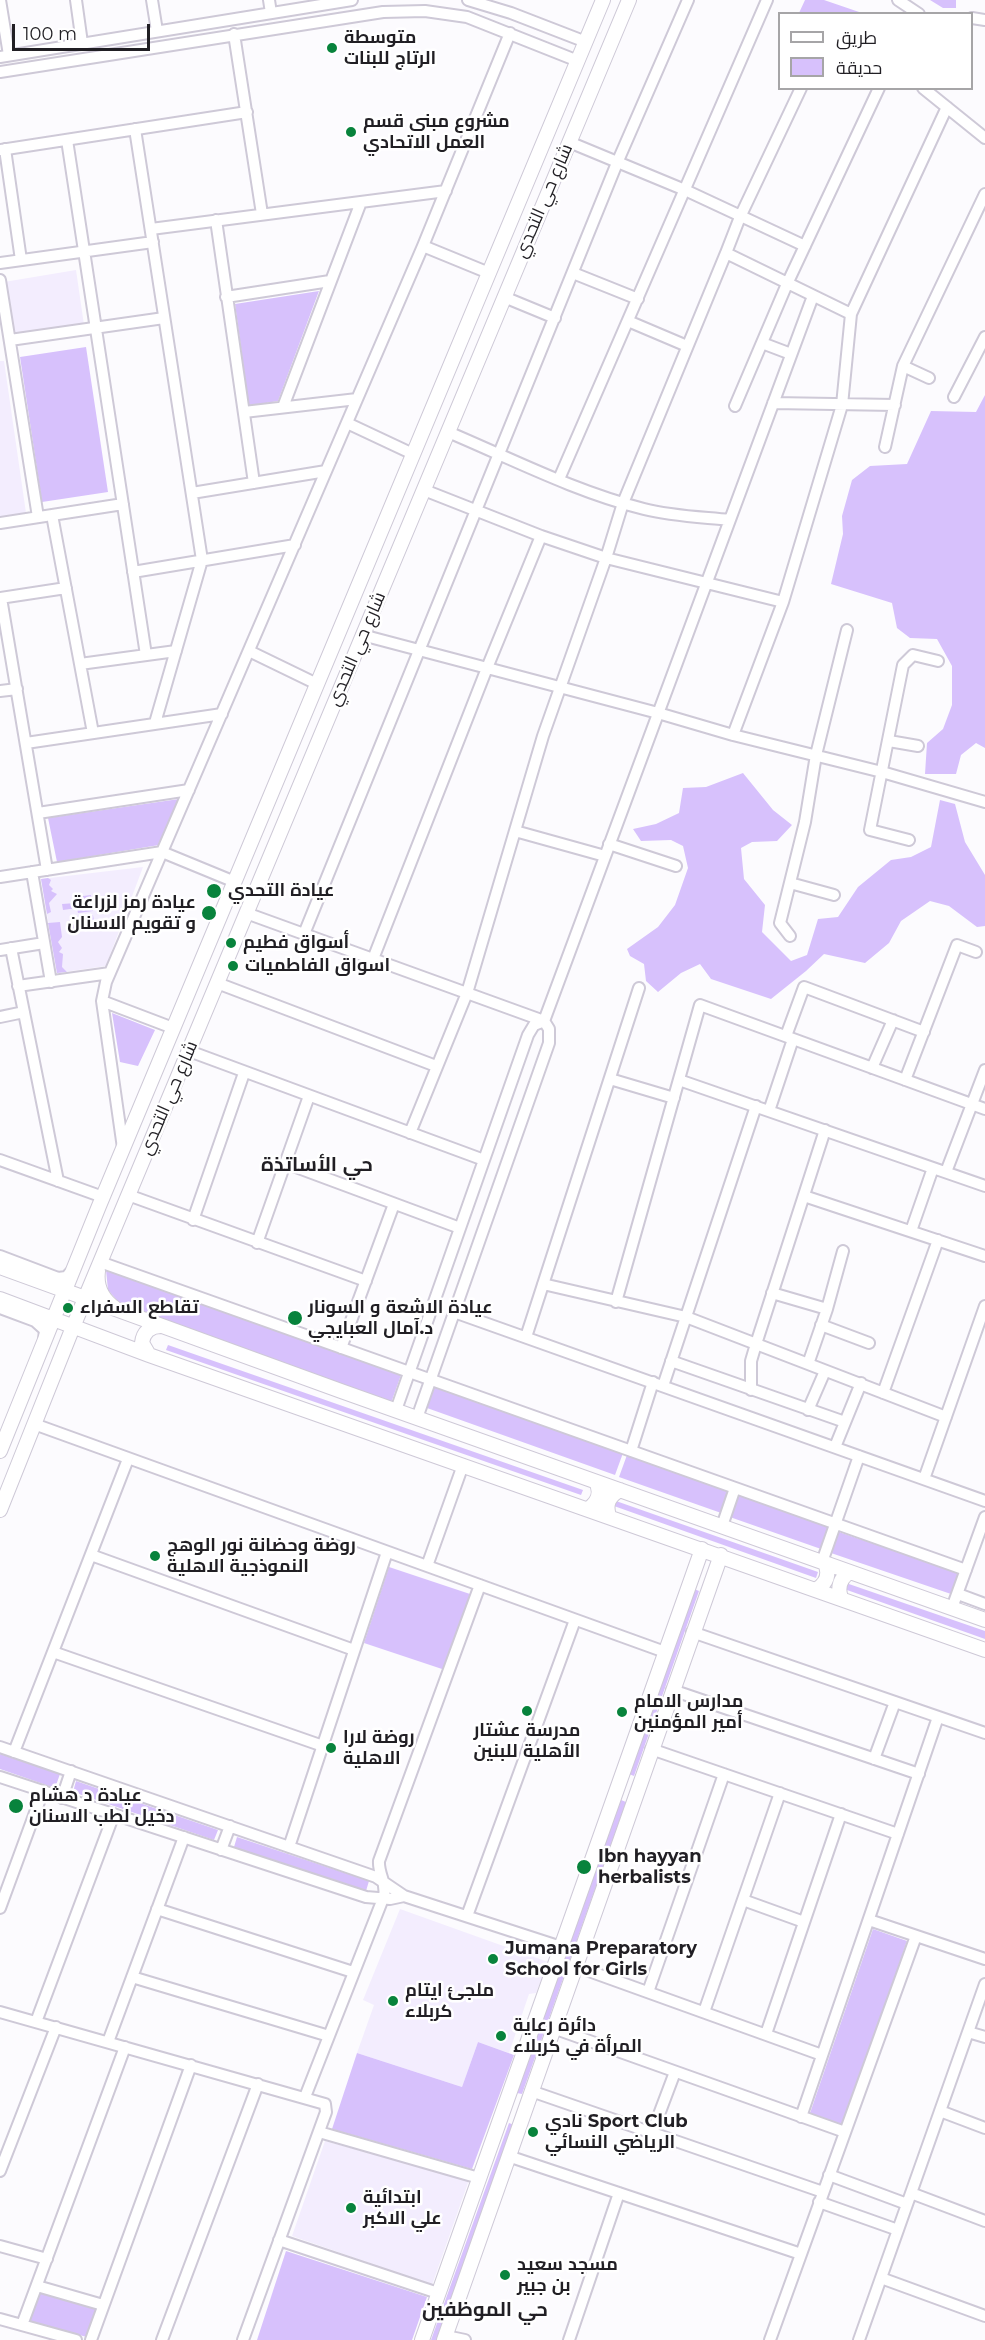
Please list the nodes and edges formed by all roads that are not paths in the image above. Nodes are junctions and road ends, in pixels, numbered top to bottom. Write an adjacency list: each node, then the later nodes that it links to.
1 (0, 0): 25 (street)
2 (76, 0): 23 (street)
3 (152, 0): 17 (street)
4 (269, 0): 13 (street)
5 (352, 0): 13 (street)
6 (471, 0): 16 (street)
7 (603, 0): 22 (main road, شارع حي التحدي)
8 (628, 0): 36 (main road, شارع حي التحدي)
9 (688, 0): 38 (street)
10 (767, 0): 39 (street)
11 (897, 0): 12 (street)
12 (917, 12)
13 (272, 13): 14 (street)
14 (220, 22): 15 (street); 20 (street)
15 (195, 26): 17 (street); 21 (street)
16 (546, 27): 22 (street); 24 (street)
17 (157, 32): 23 (street)
18 (510, 33): 19 (street); 24 (street); 40 (street)
19 (234, 34): 20 (street); 32 (street)
20 (220, 36): 21 (street)
21 (195, 40): 27 (street)
22 (586, 42): 26 (main road, شارع حي التحدي)
23 (82, 44): 25 (street)
24 (539, 45): 26 (street)
25 (4, 56)
26 (578, 61): 54 (main road, شارع حي التحدي)
27 (0, 72)
28 (800, 90): 44 (street)
29 (878, 90): 49 (street)
30 (926, 90): 31 (street)
31 (947, 107): 34 (street); 63 (street)
32 (247, 112): 33 (street); 43 (street)
33 (135, 129): 35 (street); 46 (street)
34 (985, 138)
35 (67, 140): 37 (street); 50 (street)
36 (569, 142): 38 (street); 61 (main road, شارع حي التحدي)
37 (2, 149): 52 (street)
38 (617, 163): 39 (street); 55 (street)
39 (685, 190): 44 (street); 62 (street)
40 (446, 191): 42 (street); 48 (street)
41 (985, 194): 73 (street)
42 (361, 202): 43 (street); 57 (street)
43 (262, 214): 45 (street)
44 (740, 217): 49 (street); 51 (street)
45 (216, 220): 46 (street); 60 (street)
46 (151, 229): 47 (street)
47 (153, 242): 50 (street); 64 (street)
48 (423, 246): 54 (street); 76 (street)
49 (805, 246): 58 (street)
50 (84, 252): 52 (street); 67 (street)
51 (726, 253): 58 (street); 70 (street)
52 (21, 260): 53 (street)
53 (0, 264)
54 (489, 273): 86 (main road, شارع حي التحدي)
55 (573, 273): 62 (street); 65 (street)
56 (0, 280): 71 (street)
57 (330, 281): 60 (street); 81 (street)
58 (787, 284): 59 (street); 69 (street)
59 (813, 296): 63 (street); 72 (street)
60 (226, 297): 82 (street)
61 (504, 297): 65 (street); 84 (main road, شارع حي التحدي)
62 (638, 299): 66 (street)
63 (851, 314): 78 (street)
64 (164, 318): 67 (street); 92 (street)
65 (555, 318): 87 (street)
66 (628, 321): 70 (street); 89 (street)
67 (96, 328): 71 (street); 94 (street)
68 (985, 337): 75 (street)
69 (762, 343): 72 (street); 80 (street)
70 (687, 346): 93 (street)
71 (7, 348): 97 (street)
72 (791, 354): 77 (street)
73 (903, 366): 74 (street); 79 (street)
74 (929, 378)
75 (954, 397)
76 (357, 399): 81 (street); 83 (street)
77 (773, 403): 78 (street); 98 (street)
78 (842, 405): 79 (street); 108 (street)
79 (895, 405): 85 (street)
80 (735, 406)
81 (283, 407): 82 (street)
82 (243, 412): 90 (street)
83 (347, 423): 86 (street); 88 (street)
84 (448, 432): 87 (street); 91 (main road, شارع حي التحدي)
85 (885, 447)
86 (413, 454): 118 (main road, شارع حي التحدي)
87 (500, 454): 89 (street); 95 (street)
88 (326, 471): 90 (street); 101 (street)
89 (560, 479): 93 (street)
90 (254, 483): 92 (street)
91 (424, 490): 95 (street); 110 (main road, شارع حي التحدي)
92 (192, 493): 103 (street)
93 (623, 503): 98 (street); 102 (street)
94 (123, 504): 96 (street); 104 (street)
95 (477, 510): 100 (street); 111 (street)
96 (52, 515): 97 (street); 106 (street)
97 (38, 517): 99 (street)
98 (730, 520): 105 (street)
99 (0, 523)
100 (541, 536): 102 (street); 117 (street)
101 (295, 545): 103 (street); 113 (street)
102 (606, 558): 105 (street); 119 (street)
103 (202, 560): 104 (street); 112 (street)
104 (133, 572): 114 (street)
105 (706, 583): 108 (street); 122 (street)
106 (66, 588): 107 (street); 116 (street)
107 (1, 598): 120 (street)
108 (783, 602): 126 (street)
109 (847, 630): 130 (street)
110 (362, 635): 111 (street); 133 (main road, شارع حي التحدي)
111 (420, 650): 117 (street); 154 (street)
112 (176, 651): 114 (street); 124 (street)
113 (249, 651): 118 (street); 123 (street)
114 (146, 655): 116 (street)
115 (938, 661): 127 (street)
116 (80, 664): 125 (street)
117 (487, 668): 119 (street); 160 (street)
118 (317, 684): 132 (main road, شارع حي التحدي)
119 (560, 687): 122 (street); 139 (street)
120 (17, 689): 121 (street); 128 (street)
121 (0, 691)
122 (658, 713): 126 (street); 141 (street)
123 (222, 714): 124 (street); 134 (street)
124 (155, 723): 125 (street)
125 (93, 733): 128 (street)
126 (733, 735): 130 (street)
127 (889, 741): 129 (street); 131 (street)
128 (26, 743): 136 (street)
129 (918, 746)
130 (816, 755): 131 (street); 149 (street)
131 (882, 772): 135 (street); 140 (street)
132 (280, 775): 133 (main road); 137 (main road, شارع حي التحدي)
133 (300, 786): 138 (main road, شارع حي التحدي)
134 (189, 790): 136 (street); 142 (street)
135 (985, 802)
136 (38, 813): 145 (street)
137 (260, 820): 138 (main road); 148 (main road, شارع حي التحدي)
138 (282, 827): 151 (main road, شارع حي التحدي)
139 (515, 831): 143 (street); 167 (street)
140 (909, 840)
141 (609, 844): 143 (street); 144 (street)
142 (162, 852): 145 (street); 148 (street); 162 (street)
143 (605, 856): 172 (street)
144 (676, 867)
145 (47, 870): 146 (street)
146 (32, 872): 147 (street); 156 (street)
147 (0, 877)
148 (235, 882): 152 (main road, شارع حي التحدي)
149 (790, 883): 150 (street); 155 (street)
150 (834, 895)
151 (246, 913): 153 (main road, شارع حي التحدي); 154 (street)
152 (216, 925): 153 (main road); 159 (main road, شارع حي التحدي)
153 (238, 932): 161 (main road, شارع حي التحدي)
154 (304, 934): 160 (street)
155 (790, 936)
156 (44, 943): 157 (street); 163 (street)
157 (5, 949): 165 (street)
158 (976, 952): 174 (street)
159 (203, 957): 161 (main road); 173 (main road, شارع حي التحدي)
160 (373, 959): 167 (street)
161 (225, 963): 164 (main road, شارع حي التحدي)
162 (110, 973): 163 (street); 168 (street)
163 (51, 982): 165 (street)
164 (217, 984): 176 (main road, شارع حي التحدي); 177 (street)
165 (18, 986): 169 (street)
166 (639, 988): 181 (street)
167 (467, 993): 172 (street); 177 (street)
168 (102, 1001): 173 (street); 192 (street)
169 (24, 1012): 170 (street); 198 (street)
170 (0, 1017)
171 (893, 1020): 174 (street); 175 (street); 178 (street)
172 (544, 1021): 194 (street); 227 (street)
173 (173, 1028): 192 (main road, شارع حي التحدي)
174 (924, 1032): 183 (street)
175 (789, 1038): 178 (street); 182 (street); 189 (street)
176 (189, 1051): 180 (street); 200 (main road, شارع حي التحدي)
177 (436, 1066): 191 (street)
178 (872, 1068): 183 (street)
179 (985, 1070): 186 (street)
180 (244, 1073): 184 (street); 205 (street)
181 (610, 1079): 185 (street); 217 (street)
182 (679, 1080): 185 (street); 187 (street)
183 (905, 1080): 186 (street)
184 (309, 1096): 191 (street); 195 (street)
185 (674, 1098): 222 (street)
186 (973, 1104): 188 (street); 197 (street)
187 (756, 1106): 189 (street); 228 (street)
188 (985, 1109)
189 (769, 1111): 190 (street)
190 (825, 1130): 196 (street); 201 (street)
191 (410, 1133): 194 (street)
192 (123, 1148): 202 (main road, شارع حي التحدي)
193 (0, 1160): 198 (street)
194 (484, 1160): 206 (street)
195 (285, 1163): 203 (street); 209 (street)
196 (933, 1168): 197 (street); 207 (street)
197 (946, 1172): 199 (street)
198 (58, 1181): 202 (street)
199 (985, 1186)
200 (128, 1195): 204 (main road, شارع حي التحدي); 205 (street)
201 (804, 1196): 207 (street); 219 (street)
202 (101, 1202): 204 (main road); 215 (main road, شارع حي التحدي)
203 (394, 1204): 206 (street); 216 (street)
204 (120, 1215): 213 (main road, شارع حي التحدي)
205 (193, 1220): 209 (street)
206 (460, 1228): 244 (street)
207 (911, 1231): 208 (street)
208 (938, 1240): 212 (street); 249 (street)
209 (257, 1243): 216 (street)
210 (843, 1251): 225 (street)
211 (0, 1256): 215 (street)
212 (985, 1256)
213 (100, 1262): 221 (main road, شارع حي التحدي); 226 (main road); 239 (street)
214 (0, 1268): 218 (main road)
215 (72, 1271): 218 (main road, شارع حي التحدي)
216 (366, 1281): 239 (street)
217 (543, 1284): 222 (street); 233 (street)
218 (63, 1291): 221 (main road); 229 (main road)
219 (772, 1293): 225 (street); 238 (street)
220 (0, 1299): 229 (main road)
221 (85, 1299): 226 (main road); 232 (main road)
222 (616, 1302): 228 (street)
223 (985, 1306): 234 (street)
224 (0, 1308): 235 (street)
225 (827, 1309): 230 (street)
226 (119, 1311): 231 (main road)
227 (454, 1312): 233 (street); 245 (street)
228 (686, 1317): 238 (street); 241 (street)
229 (52, 1319): 232 (main road); 235 (main road)
230 (821, 1325): 237 (street); 242 (street)
231 (161, 1326): 240 (main road); 250 (main road)
232 (73, 1327): 240 (main road); 255 (main road)
233 (526, 1337): 247 (street)
234 (974, 1338): 236 (street); 252 (street)
235 (44, 1340): 257 (main road)
236 (985, 1342)
237 (869, 1343)
238 (756, 1344): 242 (street); 248 (street)
239 (341, 1348): 244 (street)
240 (149, 1355): 262 (main road)
241 (671, 1361): 247 (street); 248 (street)
242 (808, 1364): 243 (street)
243 (825, 1371): 246 (street); 251 (street)
244 (409, 1372): 245 (street); 250 (street)
245 (431, 1379): 253 (street); 258 (street)
246 (861, 1383): 249 (street); 254 (street)
247 (658, 1384): 256 (street); 258 (street)
248 (751, 1390): 251 (street)
249 (883, 1393): 252 (street)
250 (396, 1410): 253 (main road)
251 (808, 1410): 254 (street)
252 (946, 1417): 263 (street)
253 (417, 1418): 265 (main road)
254 (845, 1422): 256 (street)
255 (34, 1424): 260 (main road); 261 (street)
256 (835, 1447): 259 (street)
257 (0, 1451): 260 (main road)
258 (631, 1451): 266 (street)
259 (859, 1456): 263 (street); 273 (street)
260 (20, 1459): 264 (main road)
261 (128, 1459): 276 (street); 277 (street)
262 (463, 1465): 269 (main road); 280 (street)
263 (924, 1479): 268 (street)
264 (5, 1480): 270 (main road)
265 (596, 1482): 267 (main road); 269 (main road)
266 (735, 1488): 273 (street); 274 (street)
267 (620, 1490): 271 (main road); 274 (main road)
268 (985, 1501)
269 (588, 1509): 271 (main road)
270 (0, 1510)
271 (609, 1516): 275 (main road)
272 (985, 1517): 281 (street)
273 (836, 1524): 279 (street); 281 (street)
274 (722, 1526): 279 (main road)
275 (702, 1548): 278 (main road); 284 (main road)
276 (387, 1552): 280 (street); 294 (street)
277 (91, 1555): 294 (street); 296 (street)
278 (721, 1555): 285 (main road); 287 (main road)
279 (824, 1562): 282 (main road); 285 (main road)
280 (427, 1566): 283 (street)
281 (966, 1570): 286 (street)
282 (850, 1572): 288 (main road); 290 (main road)
283 (480, 1585): 291 (street); 325 (street)
284 (688, 1587): 287 (main road); 297 (main road)
285 (817, 1589): 288 (main road)
286 (957, 1594): 289 (street); 290 (street)
287 (706, 1595): 293 (main road)
288 (841, 1598): 295 (main road)
289 (985, 1604)
290 (952, 1608): 292 (main road)
291 (576, 1620): 297 (street); 331 (street)
292 (985, 1620)
293 (692, 1632): 298 (main road); 299 (street)
294 (354, 1650): 302 (street)
295 (985, 1650)
296 (53, 1652): 302 (street); 305 (street)
297 (665, 1652): 308 (main road)
298 (672, 1690): 304 (main road); 306 (street)
299 (895, 1702): 300 (street); 306 (street)
300 (938, 1717): 301 (street); 310 (street)
301 (985, 1733)
302 (322, 1746): 323 (street)
303 (0, 1747): 305 (street)
304 (651, 1749): 309 (street); 312 (main road)
305 (14, 1752): 307 (street)
306 (874, 1759): 310 (street)
307 (71, 1771): 316 (street); 320 (street)
308 (622, 1773): 312 (main road); 315 (main road)
309 (724, 1774): 314 (street); 341 (street)
310 (919, 1774): 321 (street)
311 (0, 1777): 313 (street)
312 (640, 1780): 317 (main road)
313 (43, 1791): 316 (street); 329 (street)
314 (780, 1793): 318 (street); 328 (street)
315 (614, 1795): 317 (main road); 335 (main road)
316 (62, 1798): 319 (street)
317 (633, 1802): 337 (main road)
318 (841, 1814): 321 (street); 333 (street)
319 (114, 1815): 322 (street); 344 (street)
320 (230, 1826): 323 (street); 324 (street)
321 (898, 1834): 332 (street)
322 (184, 1837): 324 (street); 330 (street)
323 (289, 1847): 325 (street)
324 (221, 1850): 327 (street)
325 (383, 1881): 326 (street); 327 (street)
326 (404, 1896): 327 (street); 331 (street)
327 (382, 1899): 338 (street)
328 (743, 1900): 333 (street); 343 (street)
329 (0, 1908)
330 (157, 1909): 338 (street); 339 (street)
331 (467, 1916): 335 (street)
332 (869, 1920): 334 (street); 353 (street)
333 (804, 1922): 348 (street)
334 (916, 1936): 336 (street); 366 (street)
335 (561, 1947): 357 (main road)
336 (985, 1959)
337 (575, 1966): 341 (street); 346 (main road)
338 (353, 1972): 349 (street)
339 (132, 1977): 349 (street); 351 (street)
340 (985, 1984): 347 (street)
341 (648, 1992): 343 (street)
342 (0, 2012): 344 (street)
343 (704, 2012): 348 (street)
344 (36, 2022): 345 (street)
345 (56, 2027): 351 (street); 369 (street)
346 (553, 2028): 355 (street); 358 (main road)
347 (968, 2032): 350 (street); 360 (street)
348 (766, 2034): 353 (street)
349 (329, 2036): 359 (street)
350 (985, 2037)
351 (108, 2042): 352 (street)
352 (125, 2046): 354 (street); 380 (street)
353 (822, 2055): 362 (street)
354 (191, 2065): 356 (street); 384 (street)
355 (675, 2072): 362 (street); 367 (street)
356 (258, 2084): 359 (street); 392 (street)
357 (509, 2093): 358 (main road); 361 (main road)
358 (530, 2095): 363 (main road); 367 (street)
359 (305, 2097): 365 (street)
360 (940, 2111): 364 (street); 374 (street)
361 (502, 2114): 363 (main road); 371 (main road)
362 (801, 2116): 366 (street)
363 (520, 2122): 368 (main road)
364 (985, 2128)
365 (319, 2132): 371 (street); 377 (street)
366 (845, 2132): 370 (street)
367 (652, 2133): 373 (street)
368 (508, 2156): 372 (street); 389 (main road)
369 (0, 2171)
370 (829, 2175): 373 (street); 374 (street)
371 (479, 2178): 383 (main road)
372 (619, 2193): 379 (street); 396 (street)
373 (821, 2197): 376 (street); 379 (street)
374 (909, 2199): 375 (street); 376 (street)
375 (985, 2221)
376 (898, 2230): 381 (street)
377 (279, 2240): 383 (street); 393 (street)
378 (0, 2246): 380 (street)
379 (801, 2254): 397 (street)
380 (47, 2259): 382 (street)
381 (881, 2278): 385 (street); 398 (street)
382 (37, 2286): 384 (street); 387 (street)
383 (438, 2293): 394 (main road)
384 (103, 2305): 391 (street)
385 (985, 2316)
386 (0, 2319): 387 (street)
387 (22, 2325): 388 (street)
388 (61, 2338): 390 (street)
389 (445, 2338): 395 (street)
390 (76, 2340)
391 (91, 2340)
392 (162, 2340)
393 (243, 2340)
394 (422, 2340)
395 (465, 2340)
396 (569, 2340)
397 (770, 2340)
398 (859, 2340)

